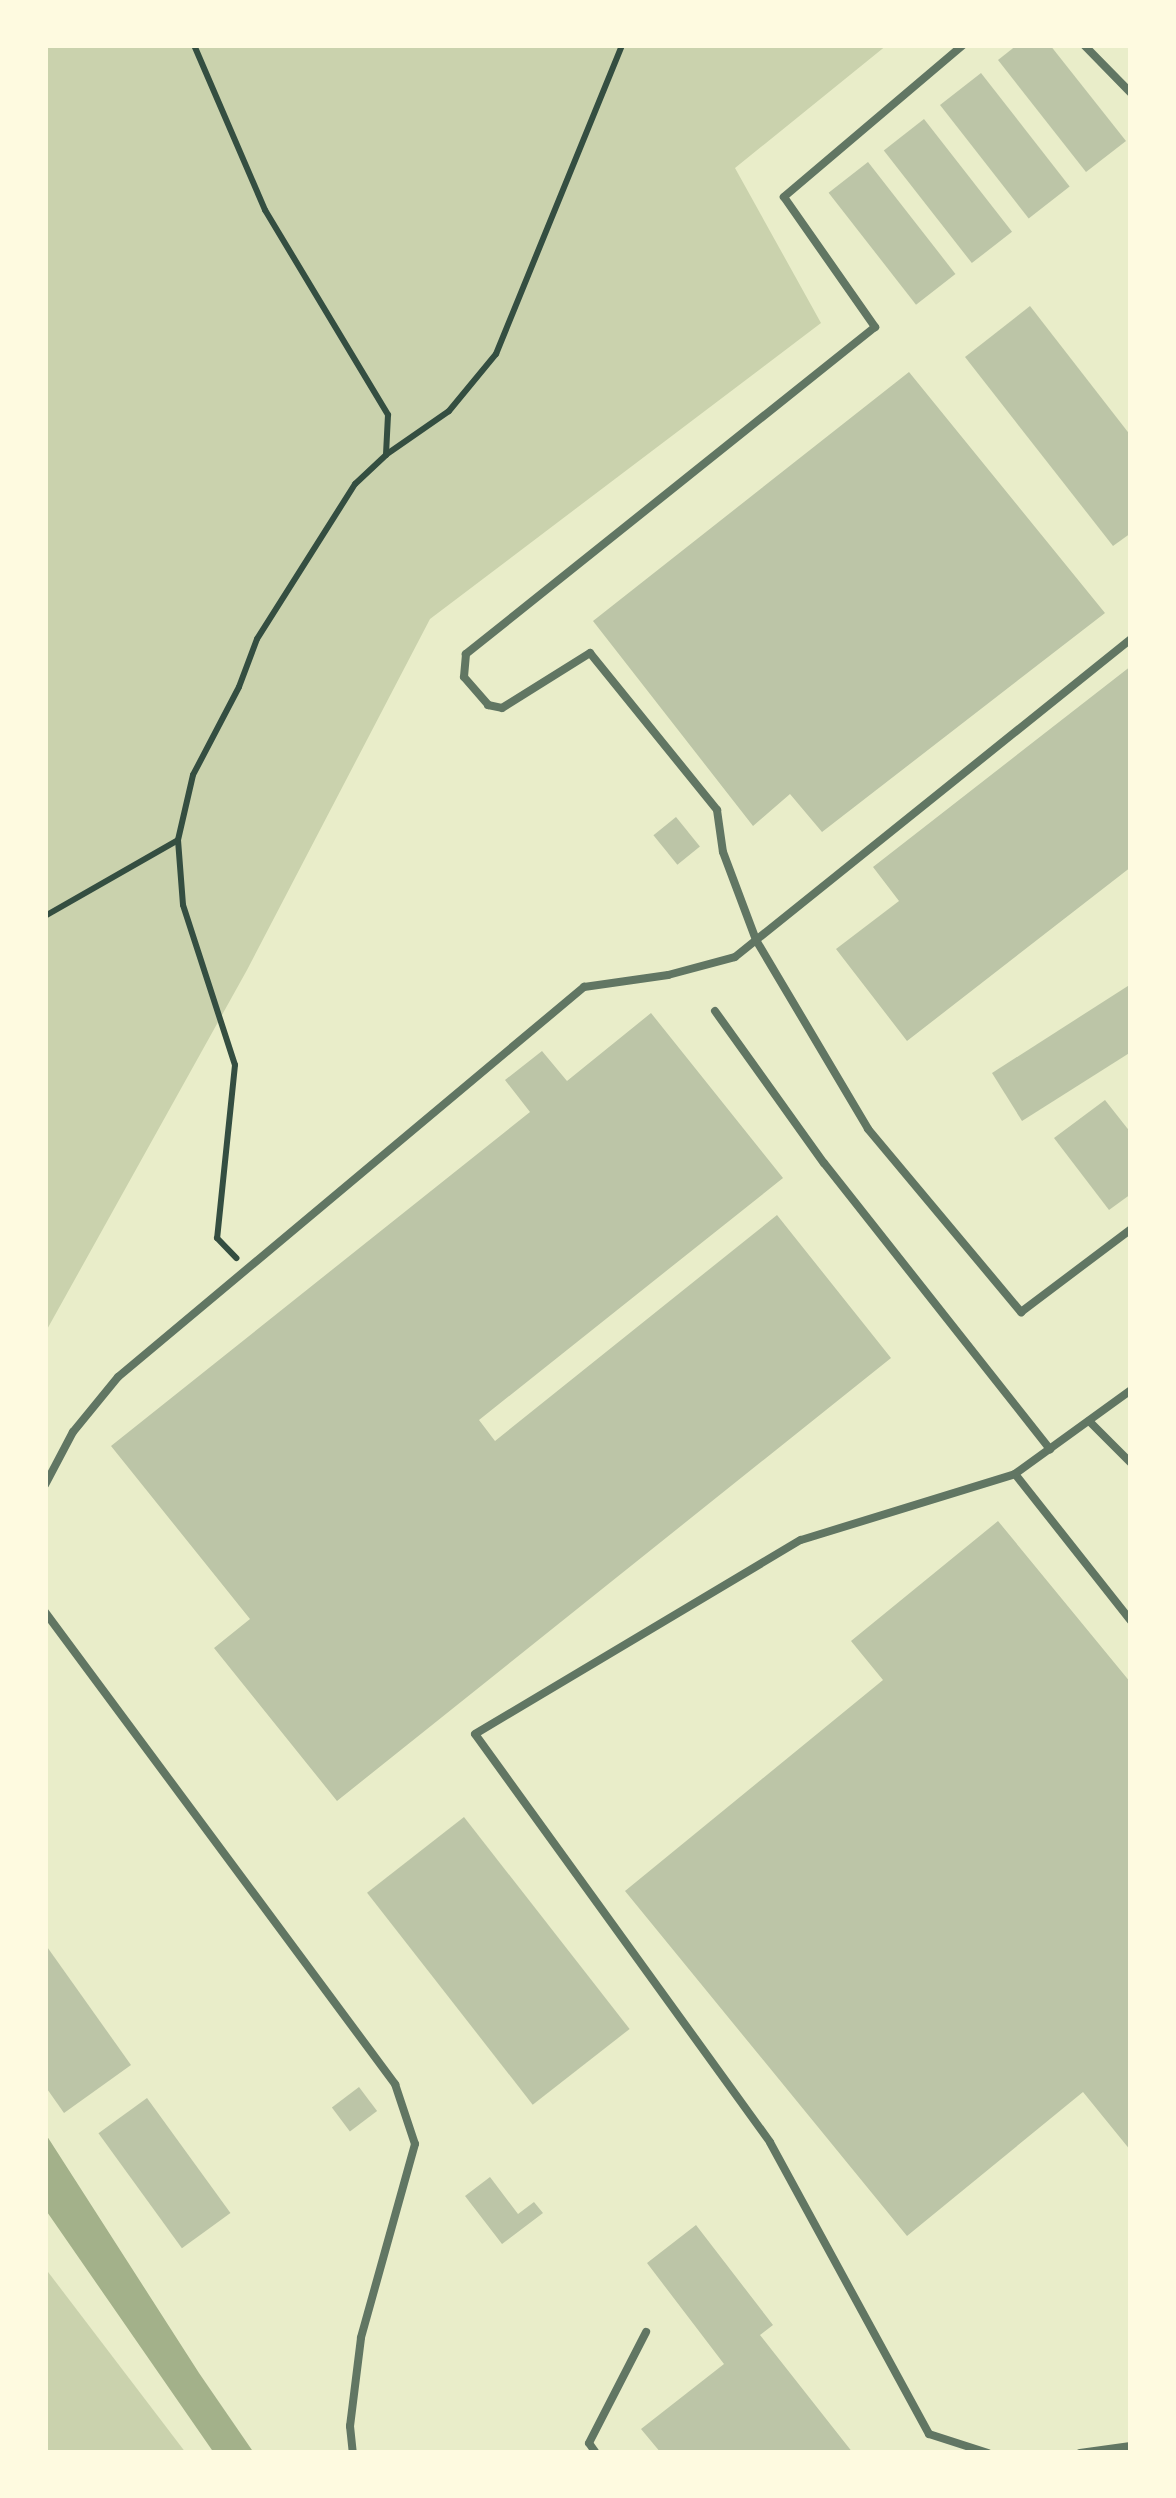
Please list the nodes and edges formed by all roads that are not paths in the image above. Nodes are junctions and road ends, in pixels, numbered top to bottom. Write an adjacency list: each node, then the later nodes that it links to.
1 (962, 45): 5 (lane)
2 (1084, 45): 3 (lane)
3 (1131, 93)
4 (1131, 639): 5 (lane)
5 (756, 940): 7 (lane); 13 (lane)
6 (715, 1011): 10 (lane)
7 (1131, 1229)
8 (1131, 1390): 9 (lane)
9 (1089, 1421): 10 (lane); 11 (lane)
10 (1050, 1450): 12 (lane)
11 (1131, 1463)
12 (1016, 1474): 15 (lane); 20 (lane)
13 (45, 1485)
14 (45, 1612): 18 (lane)
15 (1131, 1622)
16 (646, 2332): 19 (lane)
17 (1131, 2446): 21 (lane)
18 (353, 2453)
19 (596, 2453)
20 (988, 2453)
21 (1080, 2453)

